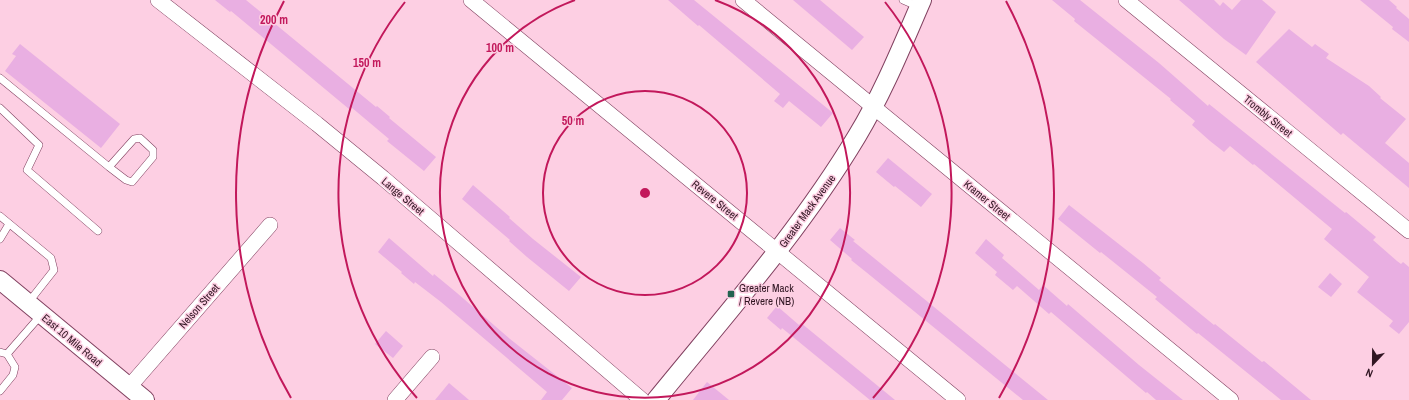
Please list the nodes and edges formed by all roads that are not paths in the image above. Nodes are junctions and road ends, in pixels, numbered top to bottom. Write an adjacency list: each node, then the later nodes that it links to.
1 (158, 0): 26 (street, Lange Street)
2 (471, 0): 16 (street, Revere Street)
3 (743, 0): 7 (street, Kramer Street)
4 (1126, 0): 14 (street, Trombly Street)
5 (915, 2): 7 (street, Greater Mack Avenue)
6 (0, 78): 9 (lane)
7 (873, 107): 16 (street, Greater Mack Avenue); 29 (street, Kramer Street)
8 (0, 108): 13 (lane)
9 (109, 167): 9 (lane)
10 (0, 216): 11 (lane)
11 (9, 224): 15 (lane); 18 (lane)
12 (270, 225): 22 (street, Nelson Street)
13 (98, 231)
14 (1409, 231)
15 (0, 239)
16 (778, 252): 27 (street, Greater Mack Avenue); 28 (street, Revere Street)
17 (0, 280): 18 (street, East 10 Mile Road)
18 (28, 303): 19 (street, East 10 Mile Road)
19 (42, 315): 20 (lane); 22 (street, East 10 Mile Road)
20 (4, 353): 23 (lane)
21 (432, 357): 25 (street)
22 (129, 387): 24 (street, East 10 Mile Road)
23 (0, 391)
24 (145, 400)
25 (395, 400)
26 (642, 400)
27 (656, 400)
28 (958, 400)
29 (1231, 400)

